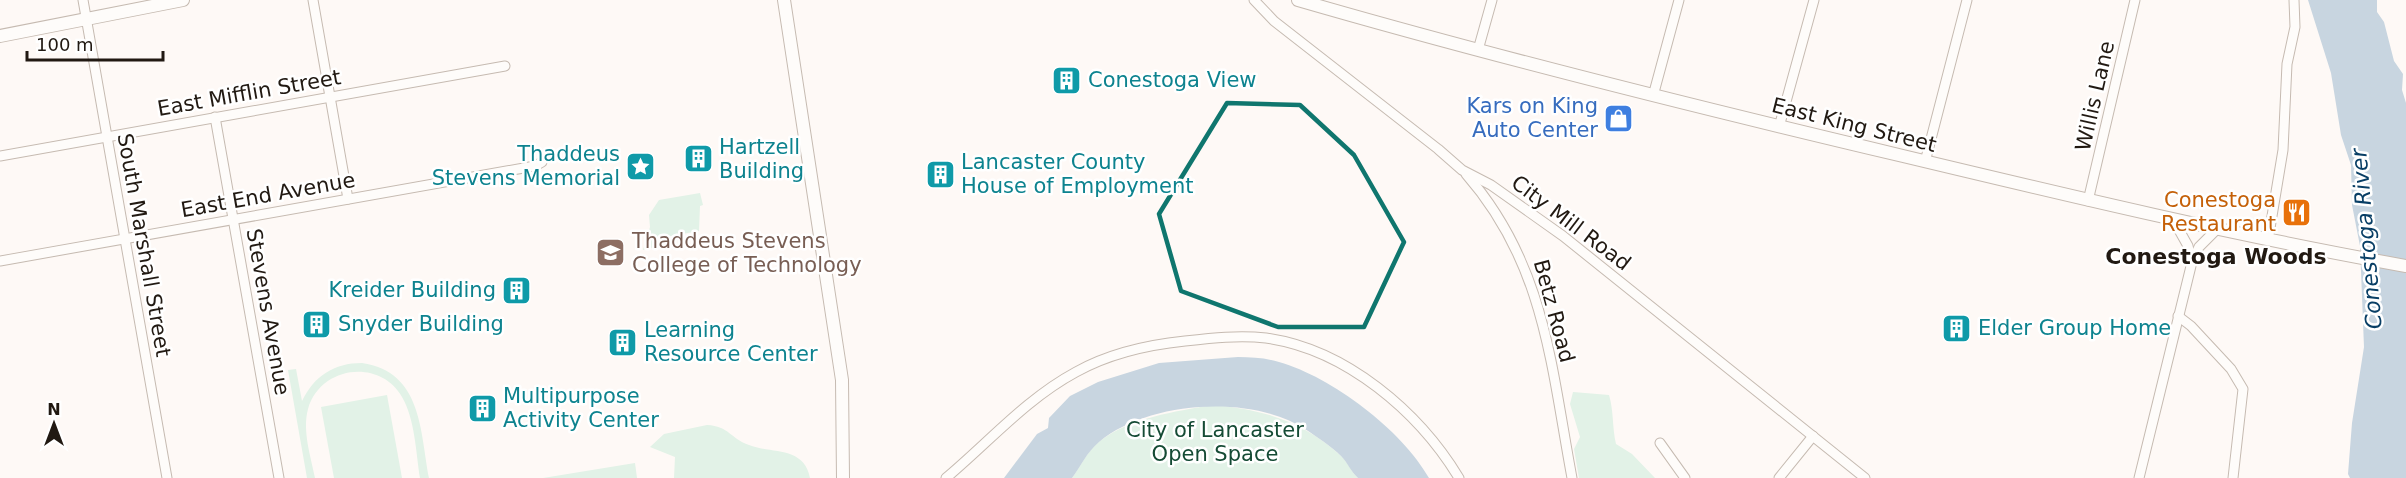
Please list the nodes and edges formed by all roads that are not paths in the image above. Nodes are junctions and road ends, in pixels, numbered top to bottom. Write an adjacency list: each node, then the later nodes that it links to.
1 (83, 0): 13 (street, South Marshall Street)
2 (183, 0): 13 (main road)
3 (313, 0): 18 (street)
4 (784, 0): 41 (main road)
5 (1254, 0): 25 (street, City Mill Road)
6 (1298, 0): 15 (main road, East King Street)
7 (1492, 0): 15 (street)
8 (1679, 0): 17 (street)
9 (1814, 0): 20 (street)
10 (1967, 0): 24 (street)
11 (2135, 0): 27 (street, Willis Lane)
12 (2294, 0): 32 (street)
13 (85, 19): 14 (main road); 21 (street, South Marshall Street)
14 (0, 36)
15 (1478, 50): 17 (main road, East King Street)
16 (505, 66): 18 (street, East Mifflin Street)
17 (1653, 96): 20 (main road, East King Street)
18 (330, 97): 19 (street, East Mifflin Street); 26 (street)
19 (215, 117): 21 (street, East Mifflin Street); 28 (street, Stevens Avenue)
20 (1779, 127): 24 (main road, East King Street)
21 (106, 137): 22 (street, East Mifflin Street); 31 (street, South Marshall Street)
22 (0, 156)
23 (542, 162): 26 (street, East End Avenue)
24 (1924, 162): 27 (main road, East King Street)
25 (1462, 170): 37 (street, City Mill Road); 44 (street, Betz Road)
26 (348, 199): 28 (street, East End Avenue)
27 (2088, 201): 29 (main road, East King Street)
28 (233, 219): 31 (street, East End Avenue); 40 (street, Stevens Avenue)
29 (2174, 221): 30 (main road, East King Street); 34 (street)
30 (2216, 230): 32 (main road, East King Street); 34 (street)
31 (124, 239): 33 (street, East End Avenue); 39 (street, South Marshall Street)
32 (2268, 240): 35 (main road, East King Street)
33 (0, 261)
34 (2192, 262): 36 (street)
35 (2406, 266)
36 (2178, 316): 48 (street); 49 (street)
37 (1813, 436): 46 (street); 47 (street, City Mill Road)
38 (1660, 442): 45 (street)
39 (167, 478)
40 (279, 478)
41 (843, 478)
42 (946, 478): 43 (street)
43 (1459, 478)
44 (1572, 478)
45 (1685, 478)
46 (1779, 478)
47 (1865, 478)
48 (2139, 478)
49 (2233, 478)

